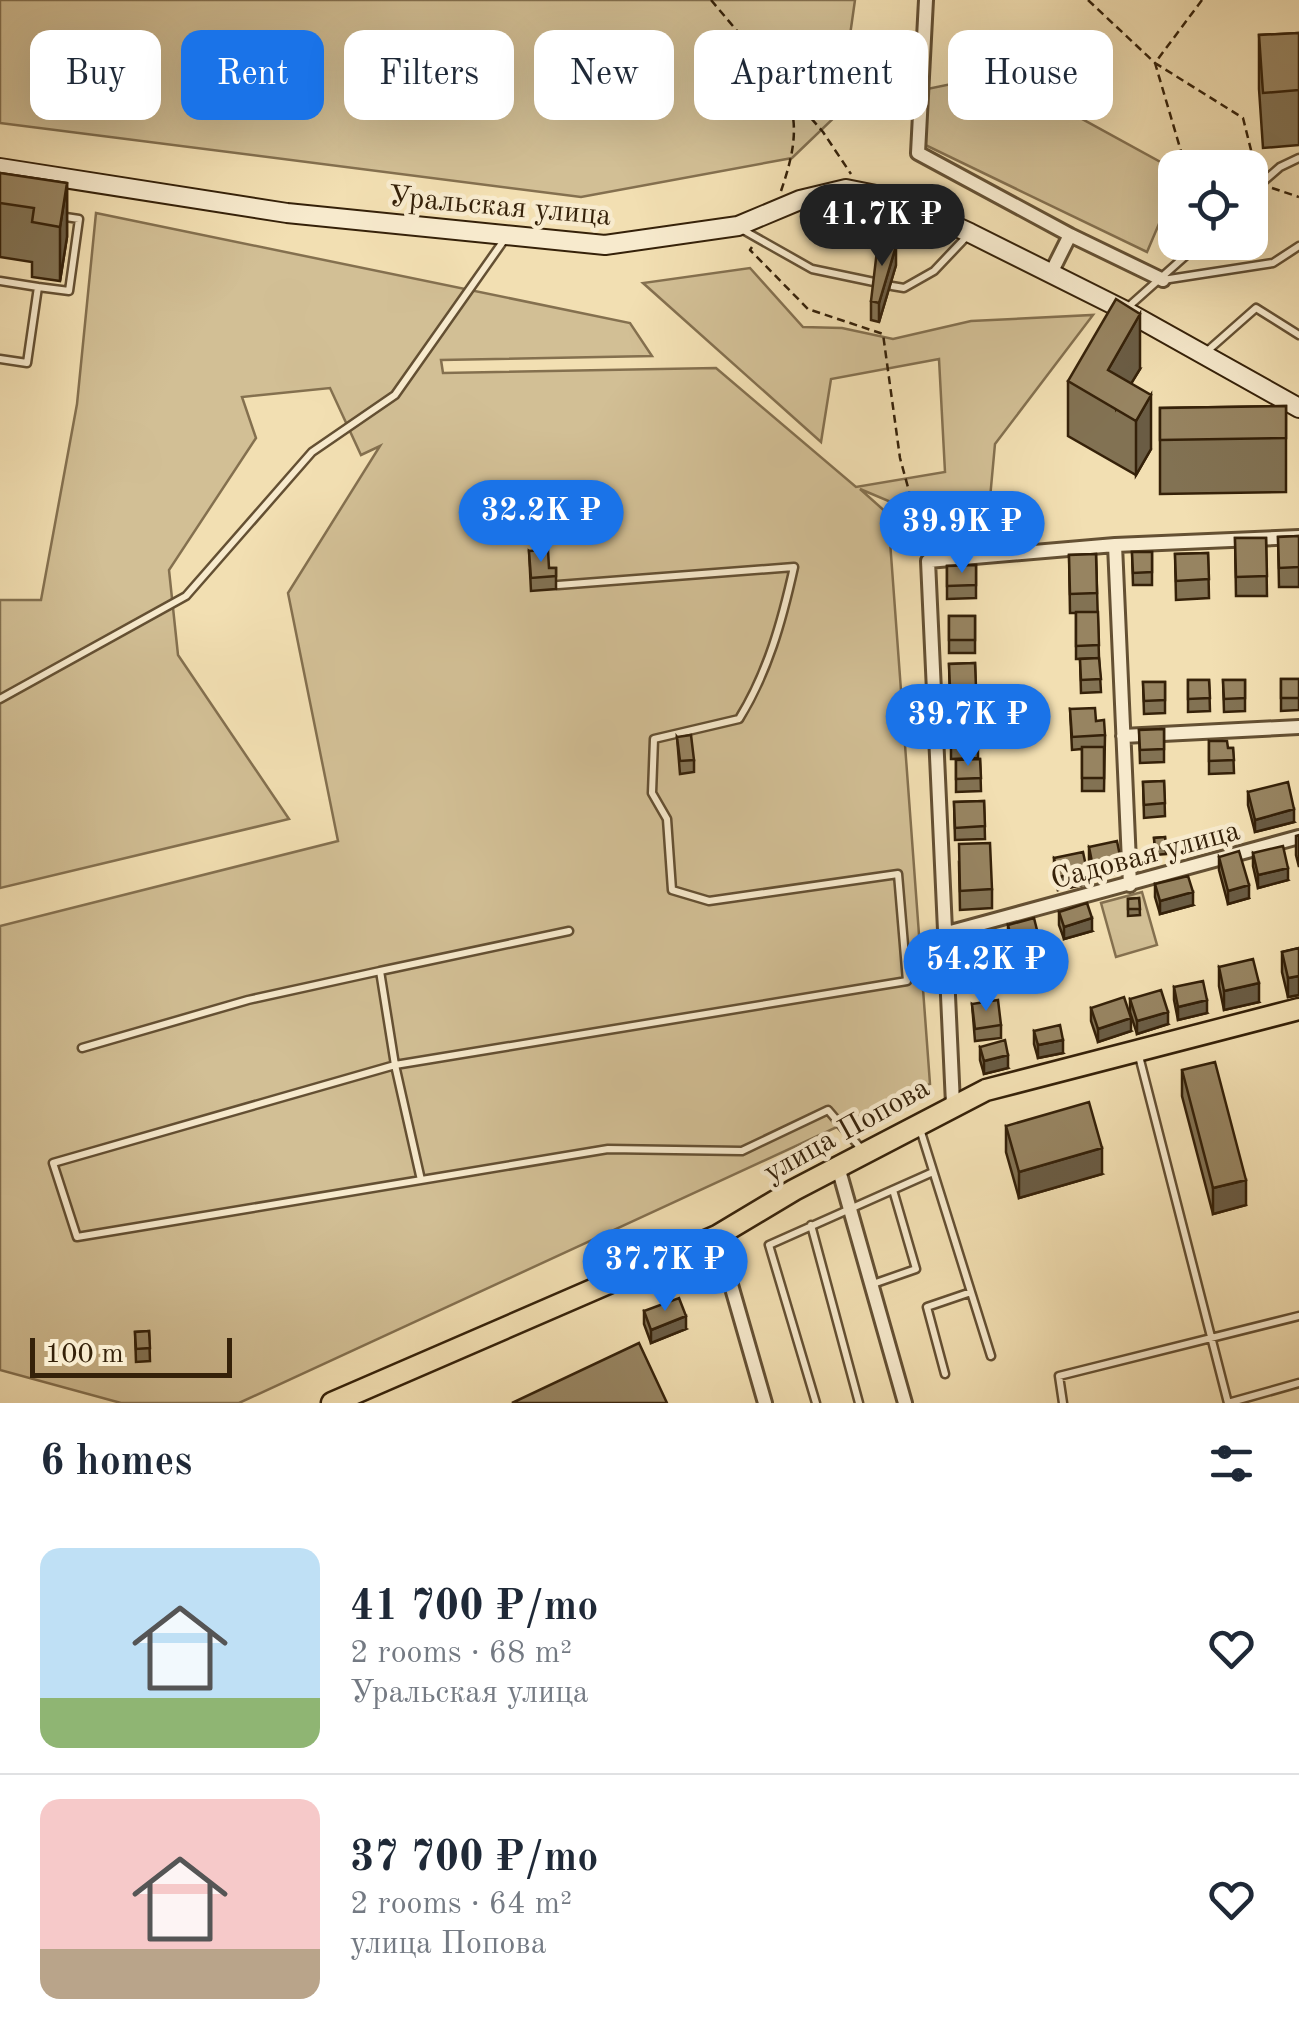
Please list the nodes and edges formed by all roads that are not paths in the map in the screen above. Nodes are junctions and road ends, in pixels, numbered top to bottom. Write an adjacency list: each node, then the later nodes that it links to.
1 (926, 0): 9 (street)
2 (1299, 158): 4 (lane)
3 (0, 168): 8 (street, Уральская улица)
4 (1268, 178)
5 (48, 214): 17 (lane)
6 (738, 226): 7 (street, Уральская улица); 8 (street, Уральская улица); 15 (lane)
7 (970, 232): 12 (street, Уральская улица); 16 (lane)
8 (508, 235): 26 (lane)
9 (1070, 235): 12 (street); 13 (street)
10 (1299, 246): 13 (lane)
11 (1182, 260): 13 (lane)
12 (1050, 273): 18 (street, Уральская улица)
13 (1163, 280): 18 (lane)
14 (0, 281): 17 (lane)
15 (874, 282)
16 (892, 286)
17 (38, 287): 21 (lane)
18 (1124, 310): 20 (street, Уральская улица)
19 (1296, 330): 20 (lane)
20 (1202, 356): 22 (street, Уральская улица)
21 (0, 359)
22 (1299, 408)
23 (1299, 537): 24 (street)
24 (1115, 545): 28 (street); 32 (street)
25 (558, 585): 37 (lane)
26 (0, 699)
27 (1299, 727): 28 (street)
28 (1123, 736): 30 (street)
29 (1299, 838): 30 (street, Садовая улица)
30 (1130, 885): 32 (street, Садовая улица)
31 (568, 931): 33 (lane)
32 (947, 933): 38 (street)
33 (380, 971): 35 (lane); 37 (lane)
34 (1299, 1009): 36 (main road, улица Попова)
35 (82, 1048)
36 (1138, 1054): 38 (main road, улица Попова); 51 (lane)
37 (395, 1065): 43 (lane); 43 (lane)
38 (953, 1104): 39 (main road, улица Попова)
39 (918, 1124): 40 (main road, улица Попова); 42 (lane)
40 (864, 1153): 41 (main road, улица Попова); 43 (lane)
41 (838, 1168): 45 (street); 47 (main road, улица Попова)
42 (933, 1172): 44 (lane); 49 (lane)
43 (421, 1180)
44 (893, 1190): 45 (lane); 48 (lane)
45 (850, 1208): 46 (lane); 48 (street)
46 (811, 1225): 57 (lane); 58 (lane)
47 (717, 1236): 55 (main road, улица Попова); 56 (street)
48 (872, 1285): 59 (street)
49 (970, 1292): 52 (lane); 53 (lane)
50 (1299, 1316): 51 (lane)
51 (1212, 1341): 60 (lane); 61 (lane)
52 (991, 1356)
53 (945, 1374)
54 (1299, 1382): 61 (lane)
55 (332, 1403)
56 (765, 1403)
57 (816, 1403)
58 (859, 1403)
59 (905, 1403)
60 (1063, 1403)
61 (1228, 1403)

